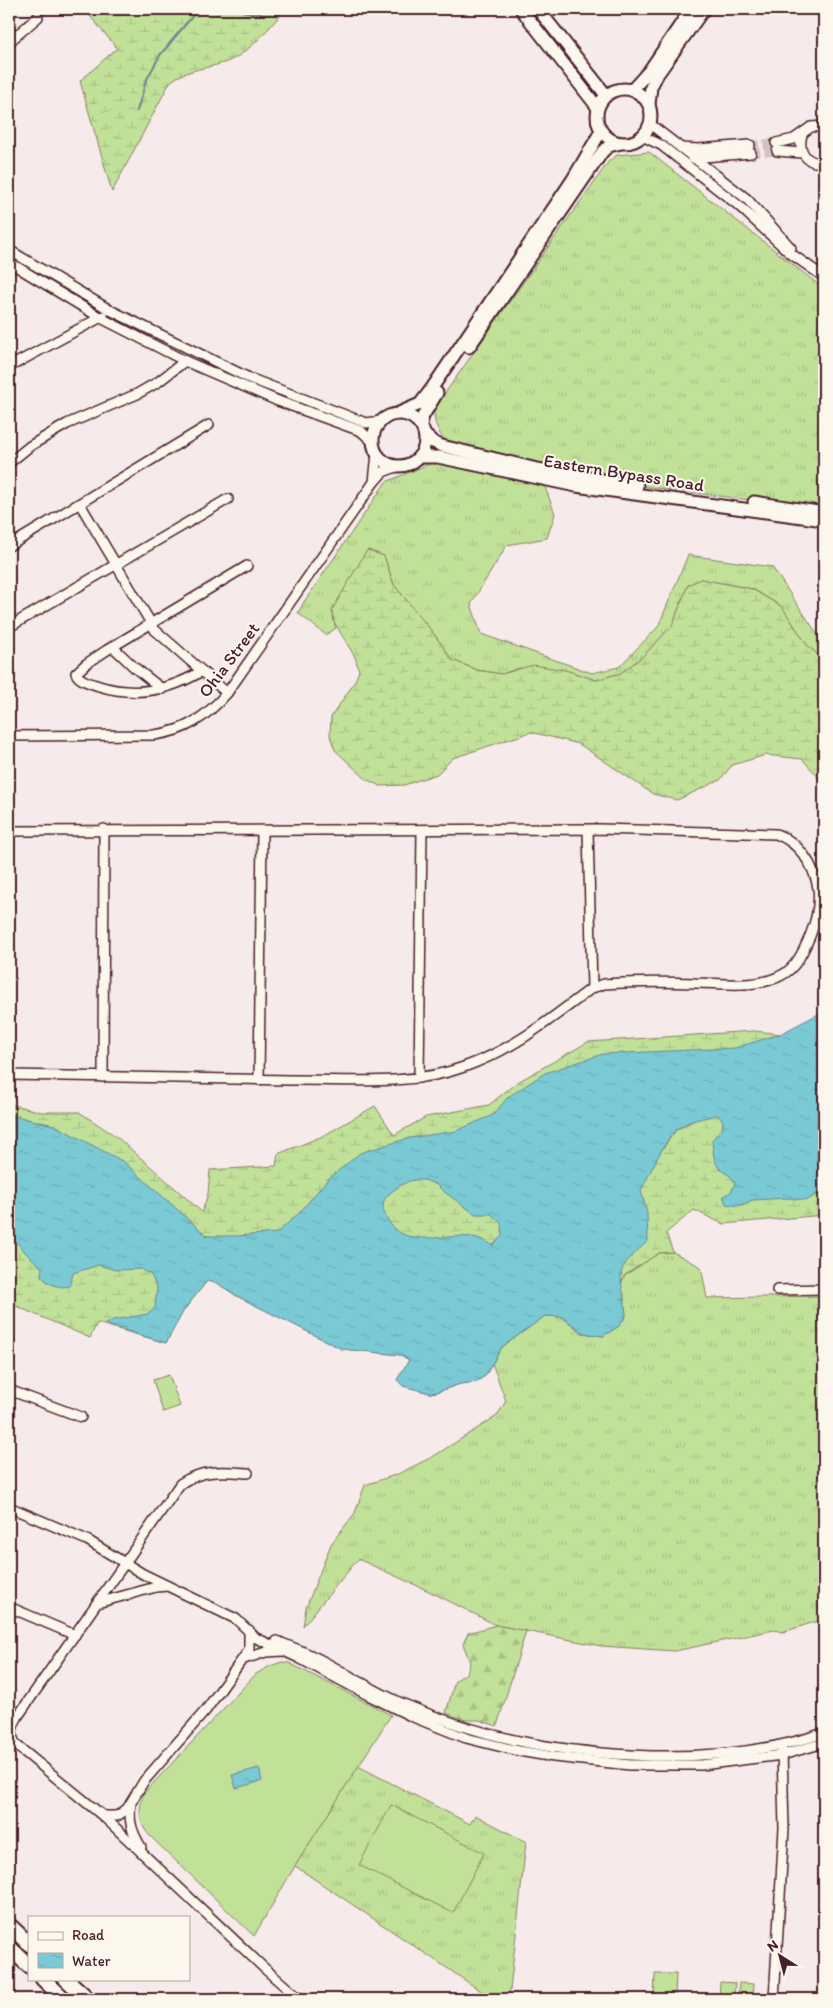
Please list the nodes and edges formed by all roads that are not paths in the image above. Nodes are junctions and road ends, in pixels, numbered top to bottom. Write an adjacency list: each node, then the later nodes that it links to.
1 (521, 9): 10 (main road)
2 (538, 9): 8 (main road)
3 (691, 9): 7 (main road)
4 (704, 9): 9 (main road)
5 (38, 17): 6 (street)
6 (9, 42)
7 (632, 90): 8 (main road); 9 (main road)
8 (606, 95): 10 (main road)
9 (649, 105): 11 (main road)
10 (598, 108): 13 (main road)
11 (650, 124): 15 (main road); 17 (street)
12 (824, 126): 14 (street)
13 (601, 131): 16 (main road); 32 (main road)
14 (802, 135): 18 (street); 18 (street)
15 (642, 136): 16 (main road); 19 (street)
16 (621, 143): 35 (main road)
17 (680, 148): 20 (street); 20 (street)
18 (802, 153): 21 (street)
19 (677, 157): 20 (street); 23 (street)
20 (694, 158): 23 (street)
21 (824, 162)
22 (9, 250): 26 (street)
23 (801, 260): 25 (street)
24 (9, 262): 27 (street)
25 (824, 277)
26 (110, 310): 27 (street); 30 (street)
27 (101, 318): 28 (street); 29 (street)
28 (185, 361): 31 (street); 38 (street)
29 (9, 367)
30 (249, 378): 31 (street); 33 (street)
31 (246, 388): 36 (street)
32 (400, 413): 33 (main road); 35 (main road)
33 (381, 421): 36 (main road)
34 (209, 425): 42 (street)
35 (423, 429): 37 (main road); 43 (main road, Eastern Bypass Road)
36 (375, 448): 39 (main road); 40 (street)
37 (419, 457): 39 (main road); 44 (main road, Eastern Bypass Road)
38 (9, 463)
39 (399, 466): 40 (street, Ohia Street)
40 (374, 482): 53 (street, Ohia Street)
41 (228, 499): 46 (street)
42 (80, 504): 45 (street); 46 (street)
43 (824, 513)
44 (824, 520)
45 (9, 546)
46 (116, 565): 48 (street); 49 (street)
47 (247, 566): 48 (street)
48 (150, 623): 50 (street); 51 (street)
49 (9, 627)
50 (113, 647): 52 (street); 52 (street)
51 (202, 671): 52 (street); 53 (street)
52 (162, 689)
53 (227, 693): 54 (street, Ohia Street)
54 (9, 736)
55 (104, 830): 58 (street); 59 (street); 62 (street)
56 (422, 830): 57 (street); 59 (street); 63 (street)
57 (588, 830): 60 (street); 60 (street)
58 (9, 831)
59 (262, 831): 64 (street)
60 (592, 988): 63 (street)
61 (9, 1075): 62 (street)
62 (104, 1077): 64 (street)
63 (419, 1078): 64 (street)
64 (259, 1080)
65 (824, 1289): 66 (street)
66 (777, 1290)
67 (9, 1390): 68 (street)
68 (81, 1418)
69 (248, 1473): 71 (street)
70 (9, 1507): 71 (street)
71 (125, 1564): 72 (street); 73 (street)
72 (169, 1586): 73 (street); 75 (street)
73 (97, 1603): 76 (street)
74 (9, 1607): 76 (street)
75 (249, 1630): 77 (street); 78 (street); 81 (street)
76 (75, 1635): 84 (street)
77 (285, 1651): 78 (street); 82 (street)
78 (244, 1659): 83 (street)
79 (824, 1733): 81 (street)
80 (824, 1743): 82 (street)
81 (782, 1744): 82 (street)
82 (782, 1755): 97 (street)
83 (132, 1801): 84 (street); 85 (street)
84 (103, 1816): 85 (street)
85 (145, 1854): 94 (street)
86 (9, 1925): 88 (highway)
87 (9, 1932): 89 (highway)
88 (28, 1944)
89 (28, 1944)
90 (10, 1948): 91 (highway)
91 (28, 1965)
92 (44, 1980): 95 (highway)
93 (67, 1980): 96 (highway)
94 (297, 1998)
95 (64, 1999)
96 (88, 1999)
97 (774, 1999)

